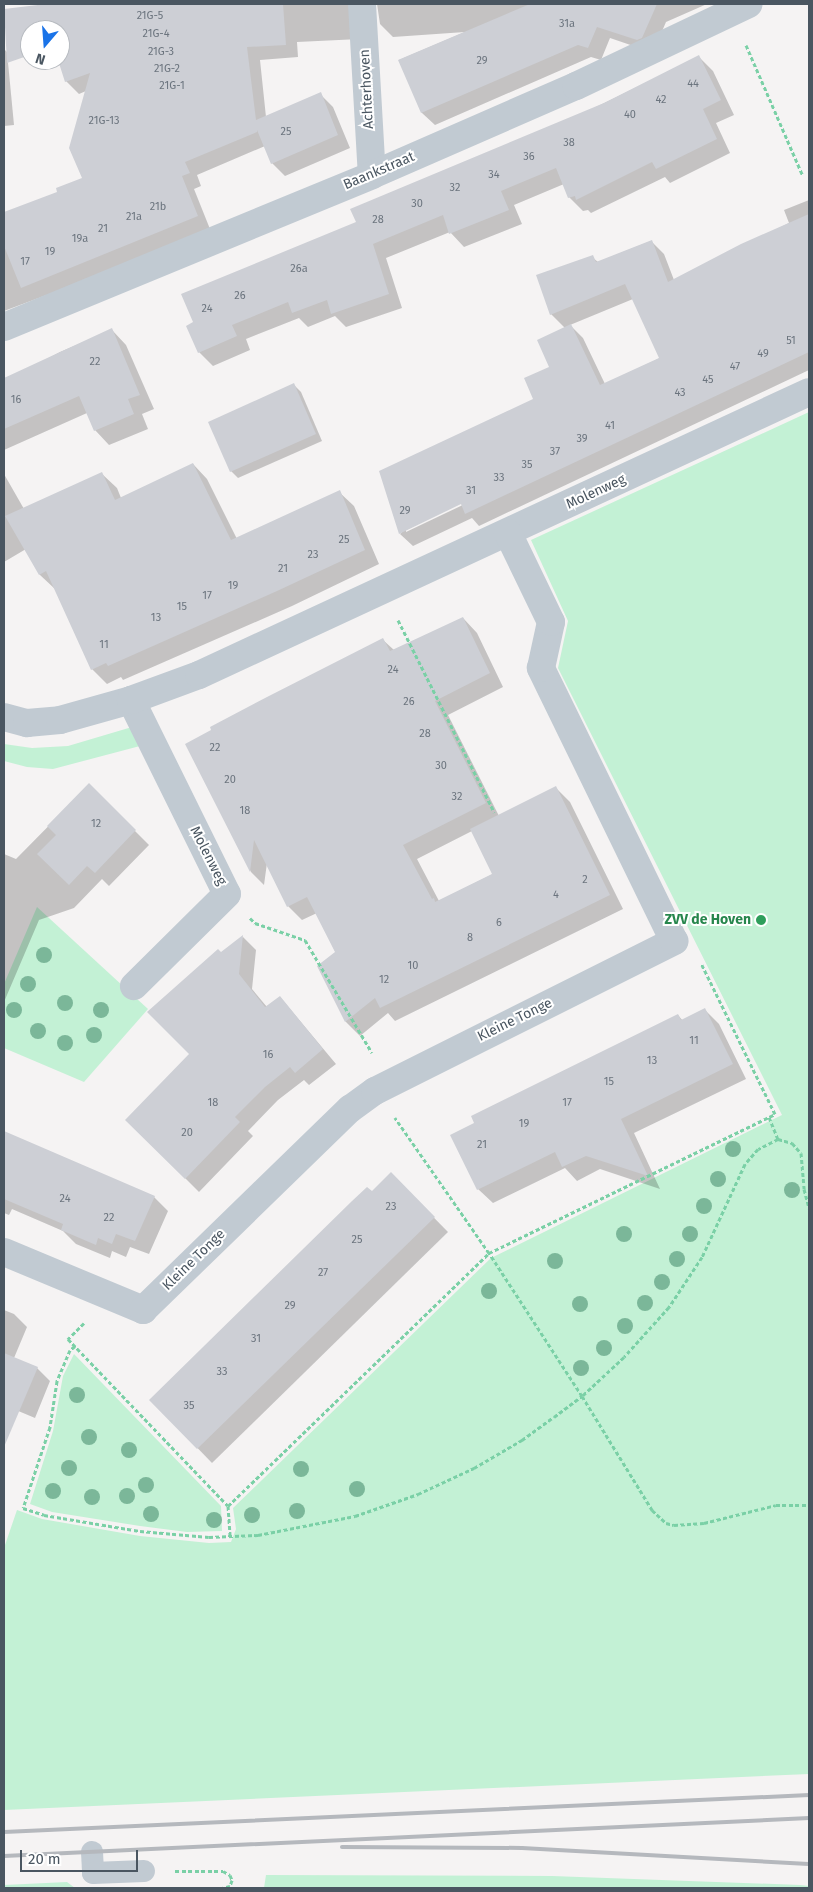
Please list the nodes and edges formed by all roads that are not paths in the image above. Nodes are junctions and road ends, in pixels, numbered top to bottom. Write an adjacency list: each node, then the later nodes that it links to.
1 (362, 4): 3 (street, Achterhoven)
2 (740, 8): 3 (street, Baankstraat)
3 (372, 175): 4 (street, Baankstraat)
4 (4, 326)
5 (809, 392): 6 (street, Molenweg)
6 (508, 534): 7 (street, Molenweg); 10 (street, Kleine Tonge)
7 (131, 700): 8 (street, Molenweg); 9 (street, Molenweg)
8 (4, 717)
9 (134, 986)
10 (4, 1252)
11 (92, 1852): 12 (lane)
12 (144, 1871)

